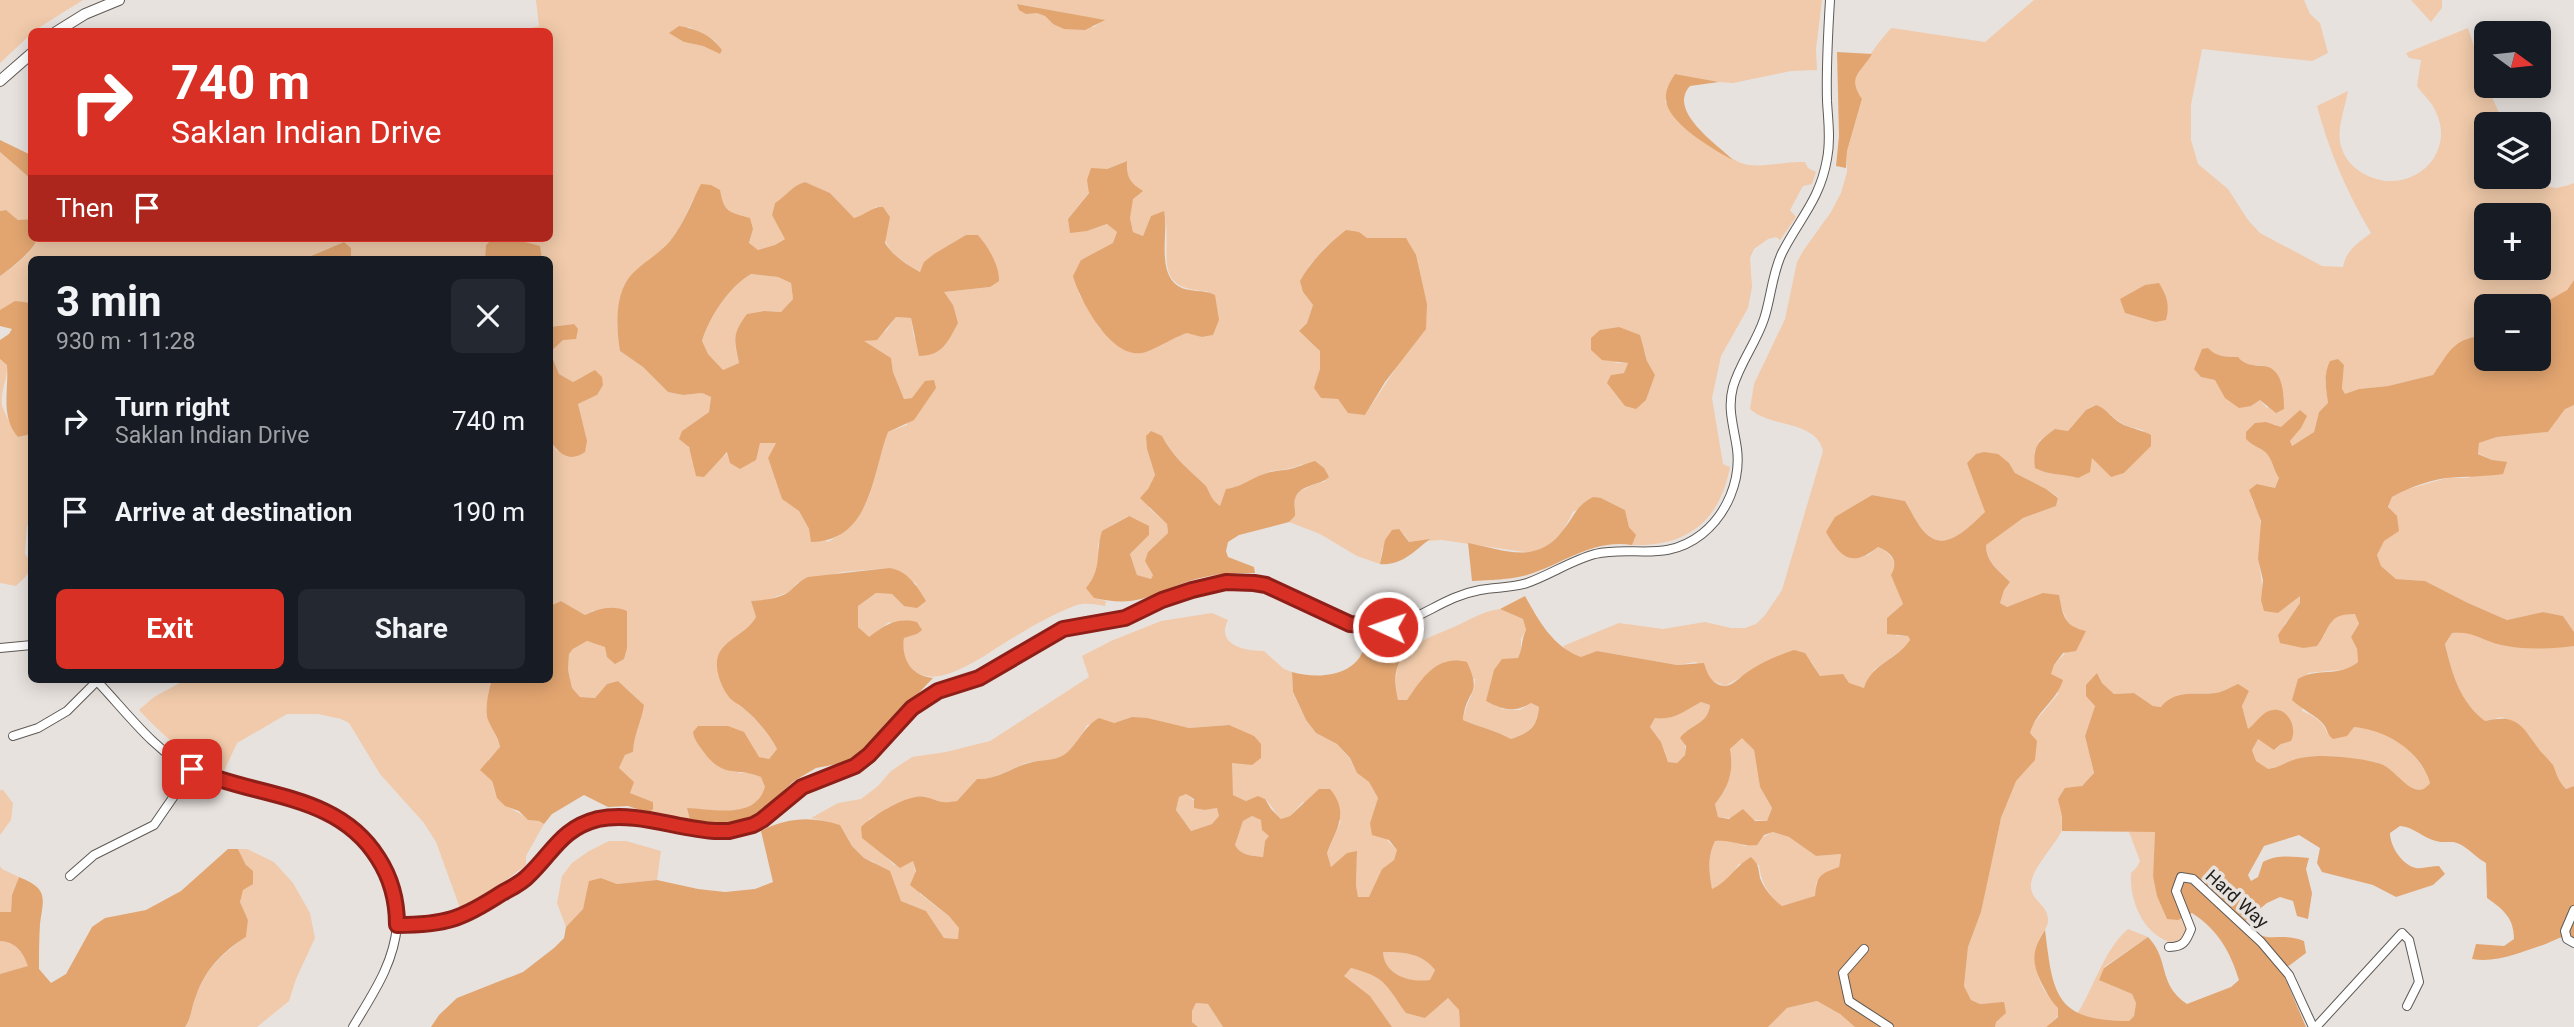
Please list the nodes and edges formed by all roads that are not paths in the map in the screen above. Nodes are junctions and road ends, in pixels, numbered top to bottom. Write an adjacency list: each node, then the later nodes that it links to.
1 (119, 0): 3 (street)
2 (1830, 0): 14 (street)
3 (62, 28)
4 (28, 56): 5 (street)
5 (0, 81)
6 (28, 645): 7 (street)
7 (0, 648)
8 (94, 683): 10 (street)
9 (100, 683): 11 (street)
10 (13, 736)
11 (192, 769): 12 (street); 14 (street)
12 (70, 876)
13 (2574, 910): 15 (street)
14 (397, 925): 19 (street)
15 (2574, 943)
16 (2169, 947): 21 (street, Hard Way)
17 (1864, 950): 20 (street)
18 (2407, 1006): 21 (street)
19 (353, 1027)
20 (1889, 1027)
21 (2314, 1027)

